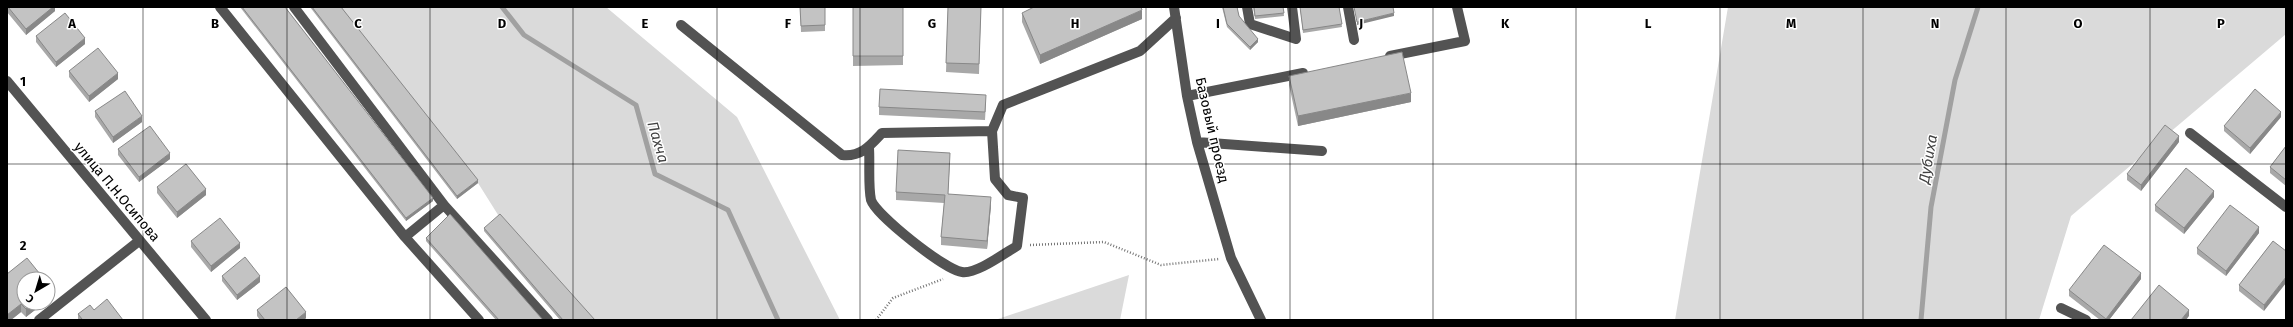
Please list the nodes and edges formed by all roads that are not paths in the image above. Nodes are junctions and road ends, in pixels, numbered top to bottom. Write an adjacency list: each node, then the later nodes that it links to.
1 (220, 7): 22 (street)
2 (294, 7): 20 (street)
3 (1174, 7): 8 (street, Базовый проезд)
4 (1246, 7): 5 (street)
5 (1292, 7)
6 (1348, 7): 10 (street)
7 (1457, 7): 11 (street)
8 (1176, 18): 14 (street, Базовый проезд); 15 (street)
9 (681, 25): 18 (street)
10 (1354, 40)
11 (1380, 58)
12 (1310, 72): 14 (street)
13 (7, 82): 23 (street, улица П.Н.Осипова)
14 (1187, 96): 17 (street, Базовый проезд)
15 (992, 131): 18 (street); 18 (street)
16 (2190, 133): 21 (street)
17 (1197, 142): 19 (street); 29 (street, Базовый проезд)
18 (869, 148)
19 (1322, 151)
20 (444, 205): 22 (street); 28 (street)
21 (2286, 207)
22 (405, 237): 27 (street)
23 (139, 241): 25 (street); 26 (street, улица П.Н.Осипова)
24 (2061, 308): 30 (street)
25 (40, 320)
26 (206, 320)
27 (479, 320)
28 (548, 320)
29 (1260, 320)
30 (2086, 320)

